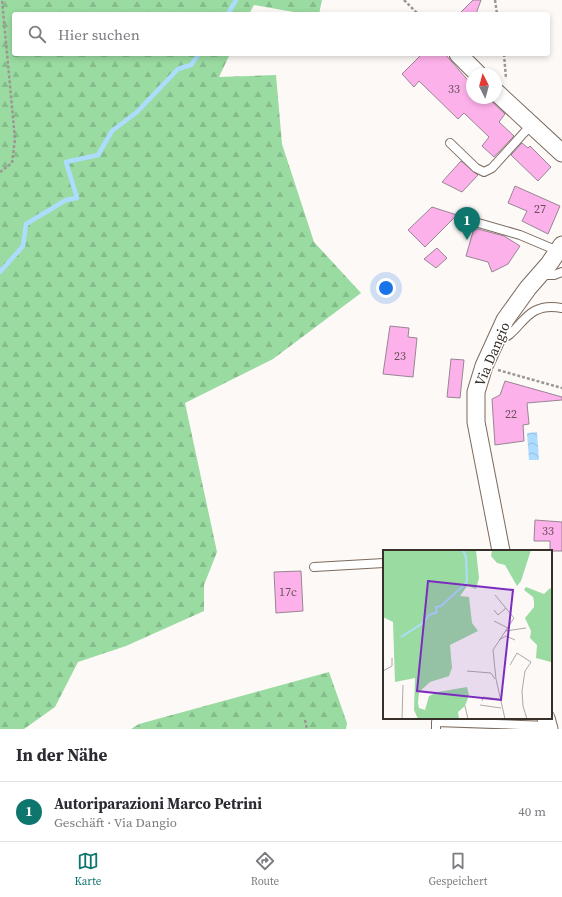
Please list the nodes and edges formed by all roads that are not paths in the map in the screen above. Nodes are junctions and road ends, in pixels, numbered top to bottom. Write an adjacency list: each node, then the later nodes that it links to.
1 (460, 56): 2 (street)
2 (472, 68)
3 (502, 98): 4 (street)
4 (532, 125): 5 (lane); 6 (street)
5 (450, 143)
6 (562, 153)
7 (461, 218): 8 (lane)
8 (560, 248): 10 (street, Via Dangio)
9 (562, 272): 10 (lane)
10 (539, 275): 12 (street, Via Dangio)
11 (562, 308): 12 (lane)
12 (496, 340): 13 (street, Via Dangio)
13 (501, 550)
14 (383, 563): 15 (lane)
15 (314, 567)
16 (548, 724): 17 (lane)
17 (495, 727): 18 (lane)
18 (436, 729)

